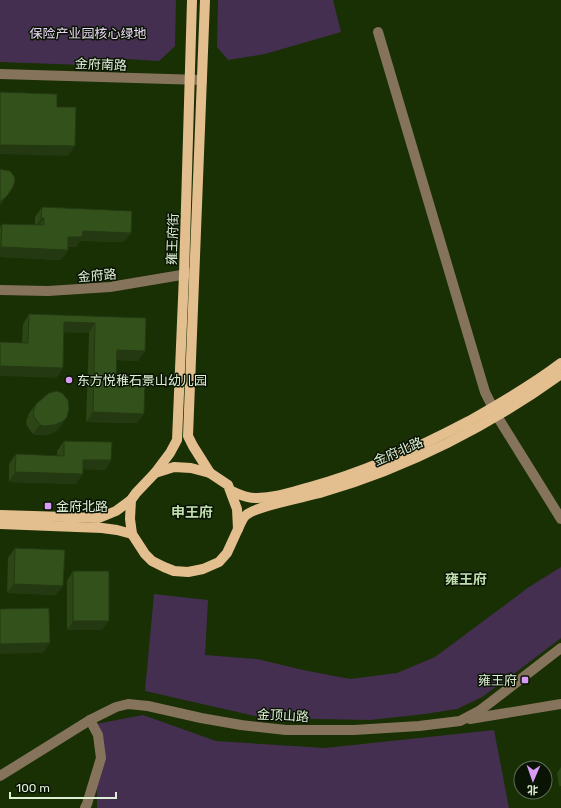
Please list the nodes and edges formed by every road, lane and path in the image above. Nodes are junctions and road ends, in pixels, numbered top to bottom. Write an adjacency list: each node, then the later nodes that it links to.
1 (192, 0): 5 (main road, 雍王府街)
2 (205, 0): 6 (main road, 雍王府街)
3 (378, 32): 12 (street)
4 (0, 74): 5 (street, 金府南路)
5 (190, 80): 6 (street, 金府南路); 8 (main road, 雍王府街)
6 (202, 80): 7 (main road, 雍王府街)
7 (195, 273): 8 (street, 金府路); 14 (main road, 雍王府街)
8 (184, 275): 9 (street, 金府路); 13 (main road, 雍王府街)
9 (0, 290)
10 (561, 363): 12 (main road, 金府北路)
11 (561, 374): 12 (main road, 金府北路)
12 (495, 412): 15 (main road, 金府北路); 18 (street); 20 (main road, 金府北路)
13 (156, 473): 14 (main road); 16 (main road)
14 (210, 473): 15 (main road)
15 (230, 491): 20 (main road)
16 (131, 500): 17 (main road); 21 (main road)
17 (0, 515)
18 (561, 519)
19 (0, 524): 21 (main road)
20 (238, 529): 21 (main road)
21 (132, 534)
22 (561, 648): 25 (street, 金顶山路)
23 (561, 704): 25 (street)
24 (90, 720): 25 (street, 金顶山路); 26 (street, 金顶山路); 27 (street)
25 (460, 721)
26 (0, 776)
27 (85, 808)

